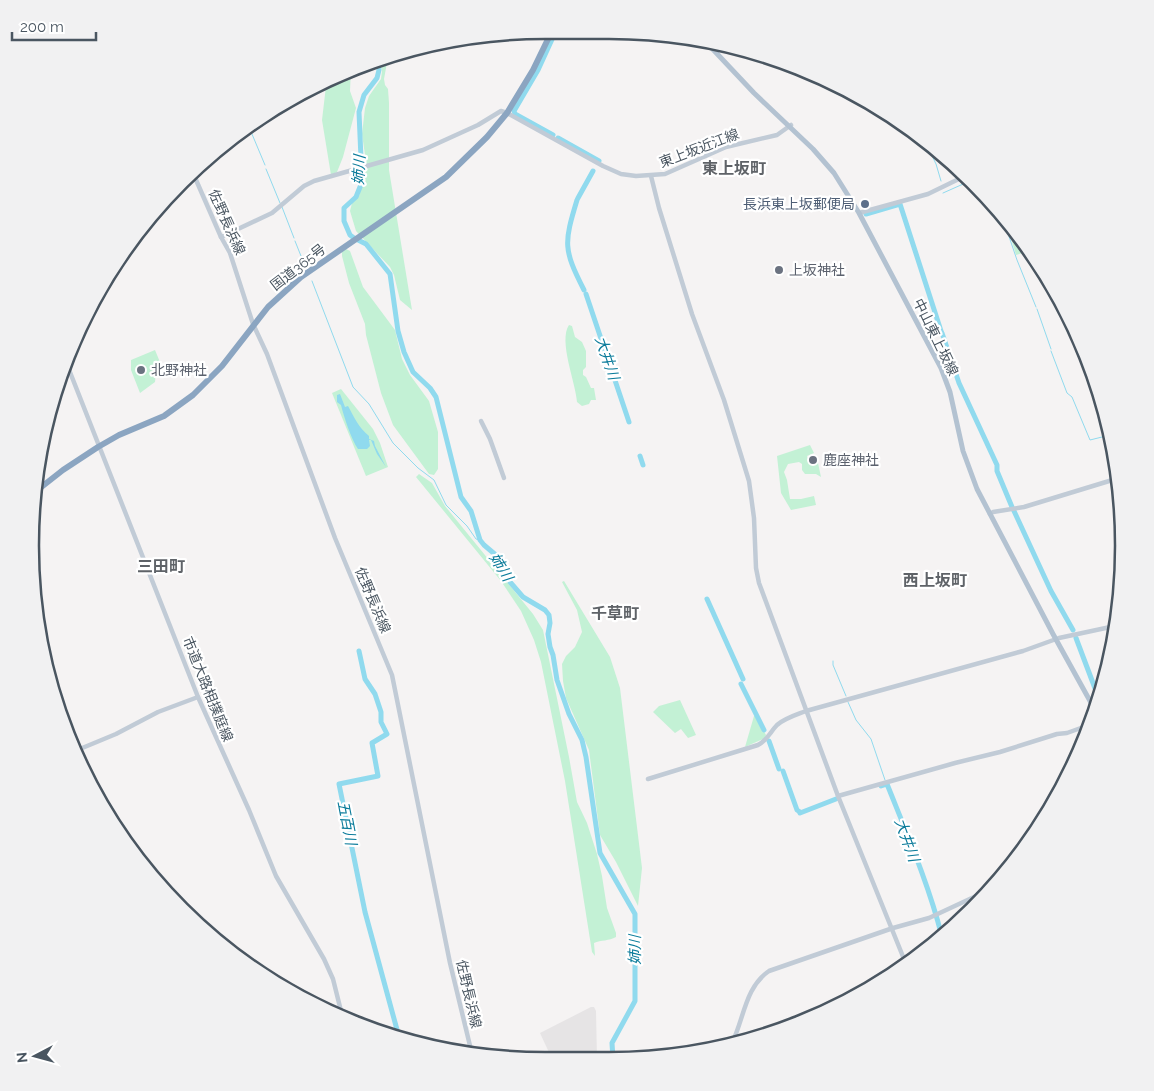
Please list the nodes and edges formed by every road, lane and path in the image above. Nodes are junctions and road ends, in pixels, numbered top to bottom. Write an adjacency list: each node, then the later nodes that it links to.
1 (548, 39): 4 (highway, 国道365号)
2 (713, 49): 5 (main road, 中山東上坂線)
3 (718, 51): 5 (main road, 中山東上坂線)
4 (507, 113): 6 (street, 東上坂近江線); 10 (street); 11 (highway, 国道365号)
5 (790, 126): 6 (street, 東上坂近江線); 9 (main road, 中山東上坂線)
6 (651, 176): 24 (street)
7 (196, 179): 10 (street, 佐野長浜線)
8 (958, 179): 9 (street)
9 (860, 213): 18 (main road, 中山東上坂線)
10 (221, 236): 11 (street, 佐野長浜線)
11 (254, 324): 14 (highway, 国道365号); 34 (street, 佐野長浜線)
12 (70, 372): 14 (street, 市道大路相撲庭線)
13 (481, 421): 15 (street)
14 (98, 447): 17 (highway, 国道365号); 21 (street, 市道大路相撲庭線)
15 (504, 478)
16 (1111, 481): 18 (street)
17 (42, 486)
18 (991, 513): 20 (main road, 中山東上坂線)
19 (1109, 627): 20 (street)
20 (1057, 638): 22 (main road, 中山東上坂線); 23 (main road, 中山東上坂線); 24 (street)
21 (198, 698): 26 (street); 32 (street, 市道大路相撲庭線)
22 (1091, 698)
23 (1090, 701)
24 (806, 711): 27 (street); 28 (street)
25 (1081, 728): 28 (street)
26 (81, 748)
27 (648, 779)
28 (838, 796): 30 (street)
29 (973, 898): 30 (street)
30 (893, 928): 31 (street); 33 (street)
31 (904, 957)
32 (341, 1009)
33 (735, 1036)
34 (470, 1047)

